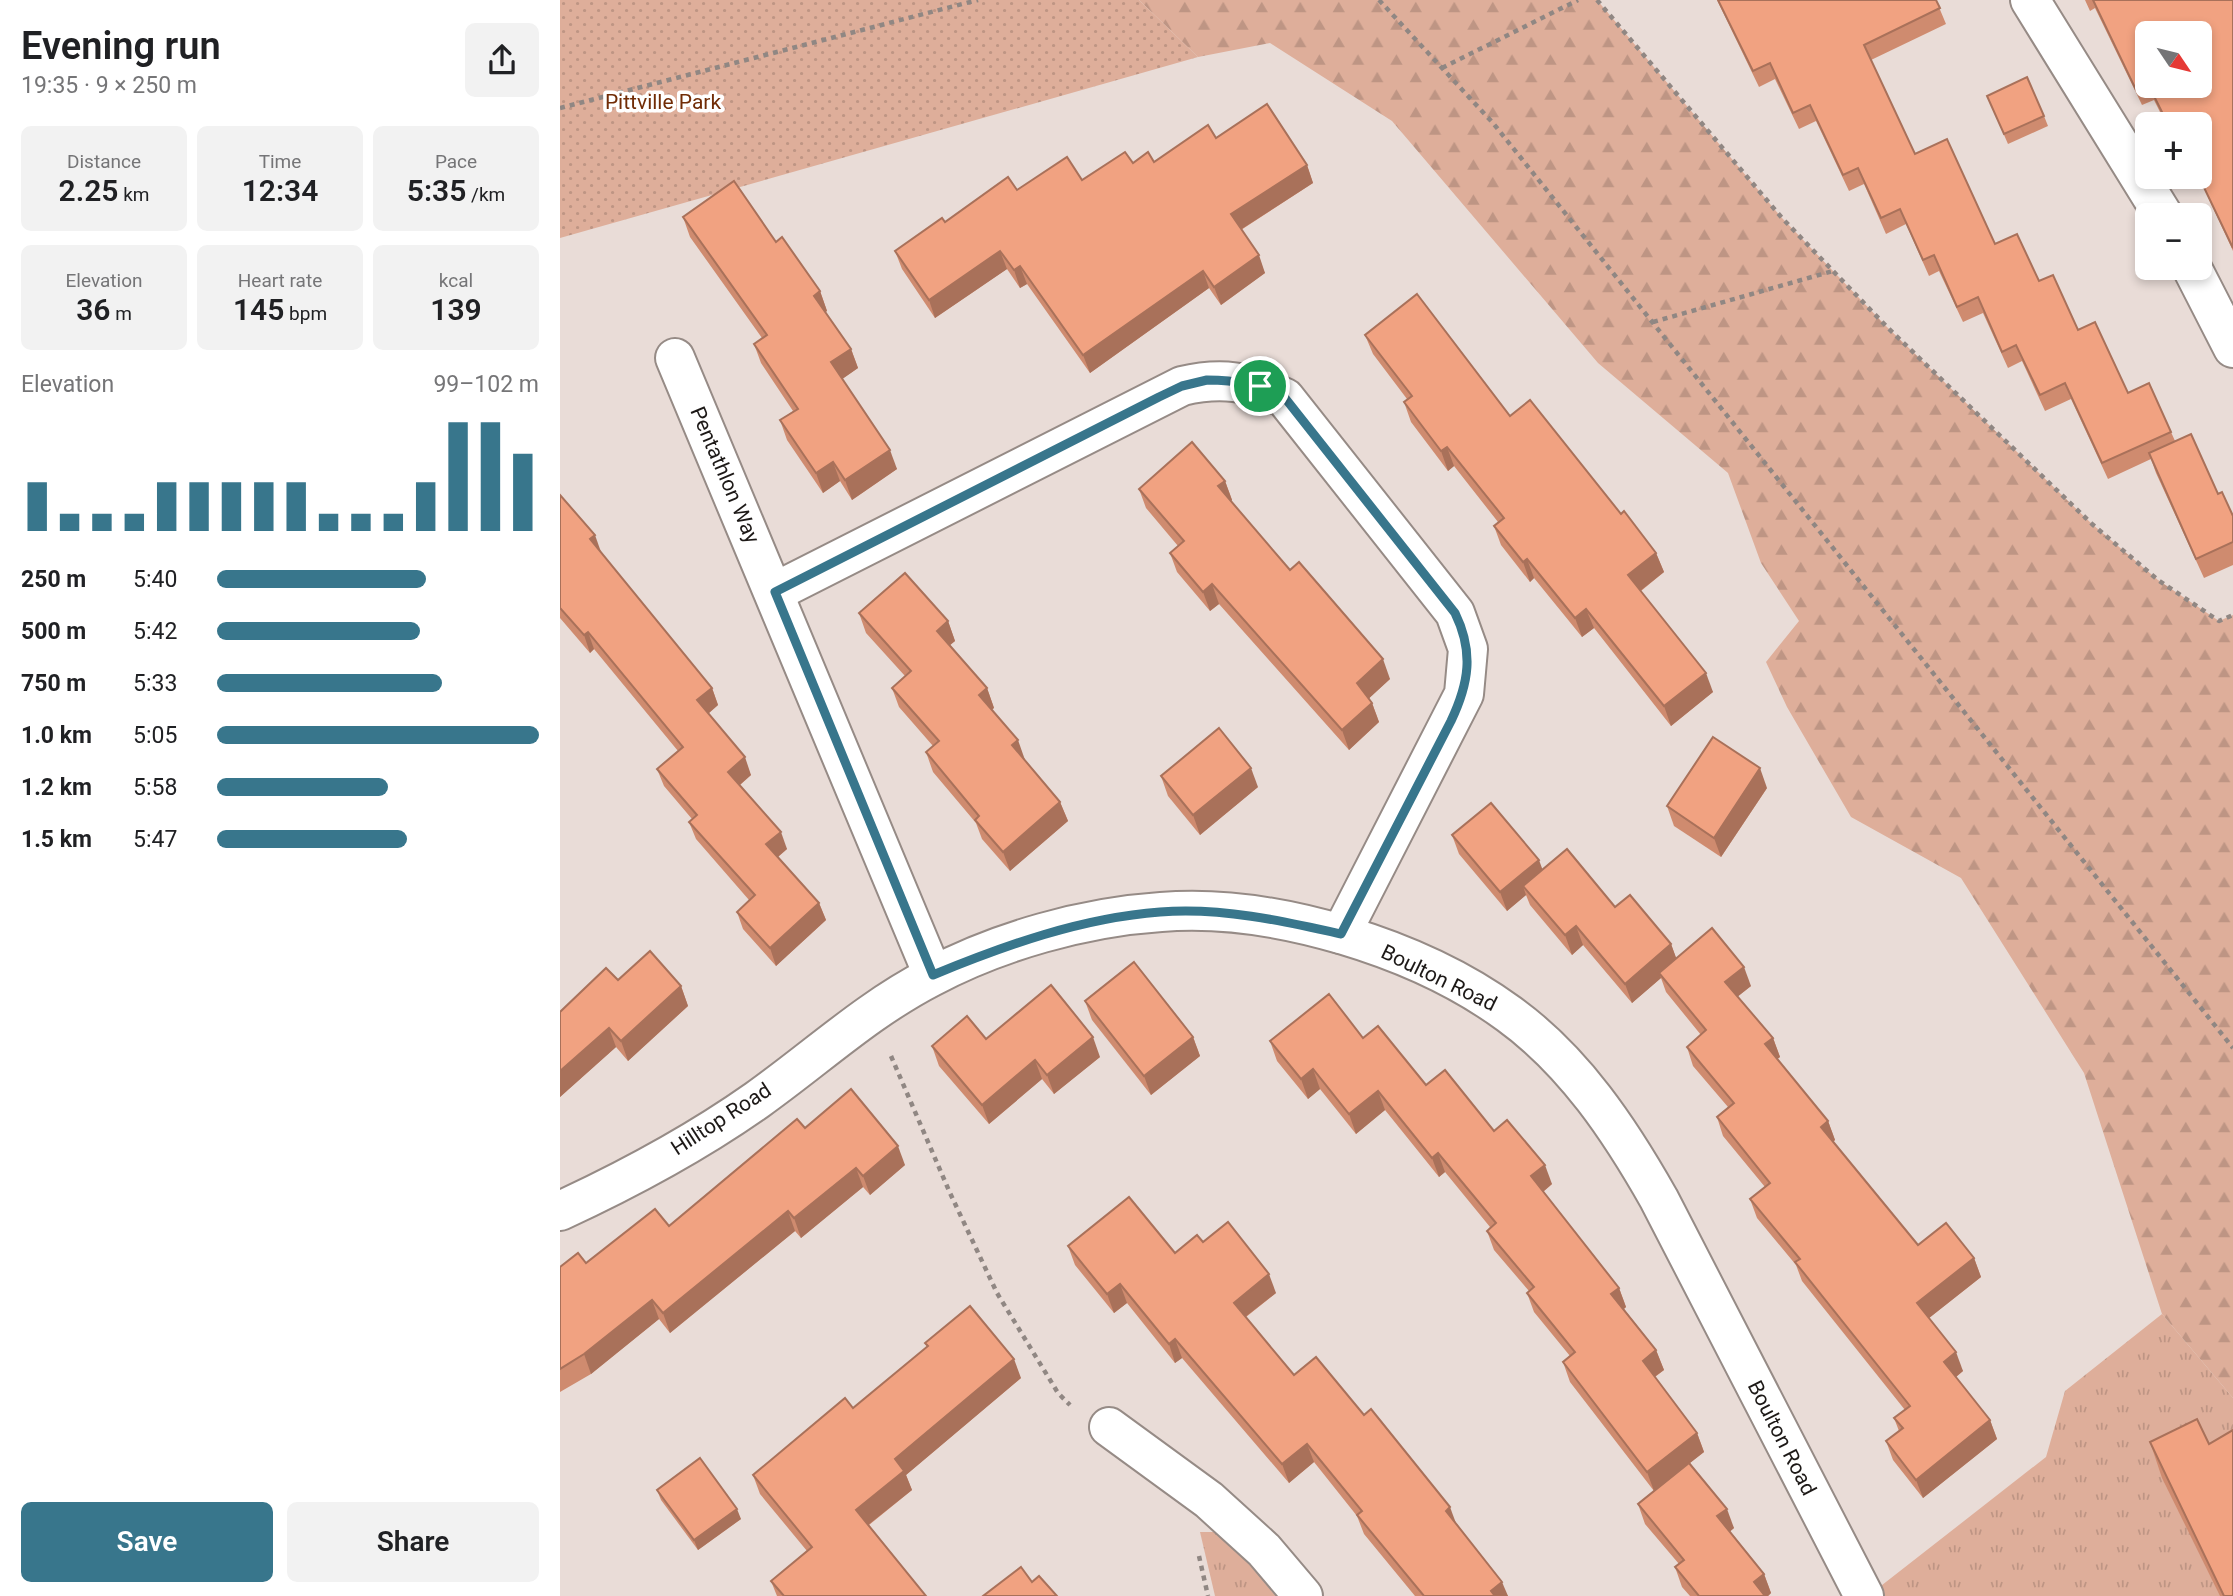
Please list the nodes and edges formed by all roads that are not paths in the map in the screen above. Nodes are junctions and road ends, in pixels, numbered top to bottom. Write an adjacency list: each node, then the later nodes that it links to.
1 (2030, 0): 2 (street)
2 (2156, 203)
3 (2198, 280): 4 (street)
4 (2233, 348)
5 (675, 358): 6 (street, Pentathlon Way)
6 (775, 592): 7 (street); 8 (street, Pentathlon Way)
7 (1341, 934): 8 (street, Boulton Road); 13 (street, Boulton Road)
8 (933, 975): 9 (street, Boulton Road)
9 (872, 1010): 10 (street, Hilltop Road)
10 (560, 1211)
11 (1109, 1427): 12 (street)
12 (1303, 1596)
13 (1864, 1596)

